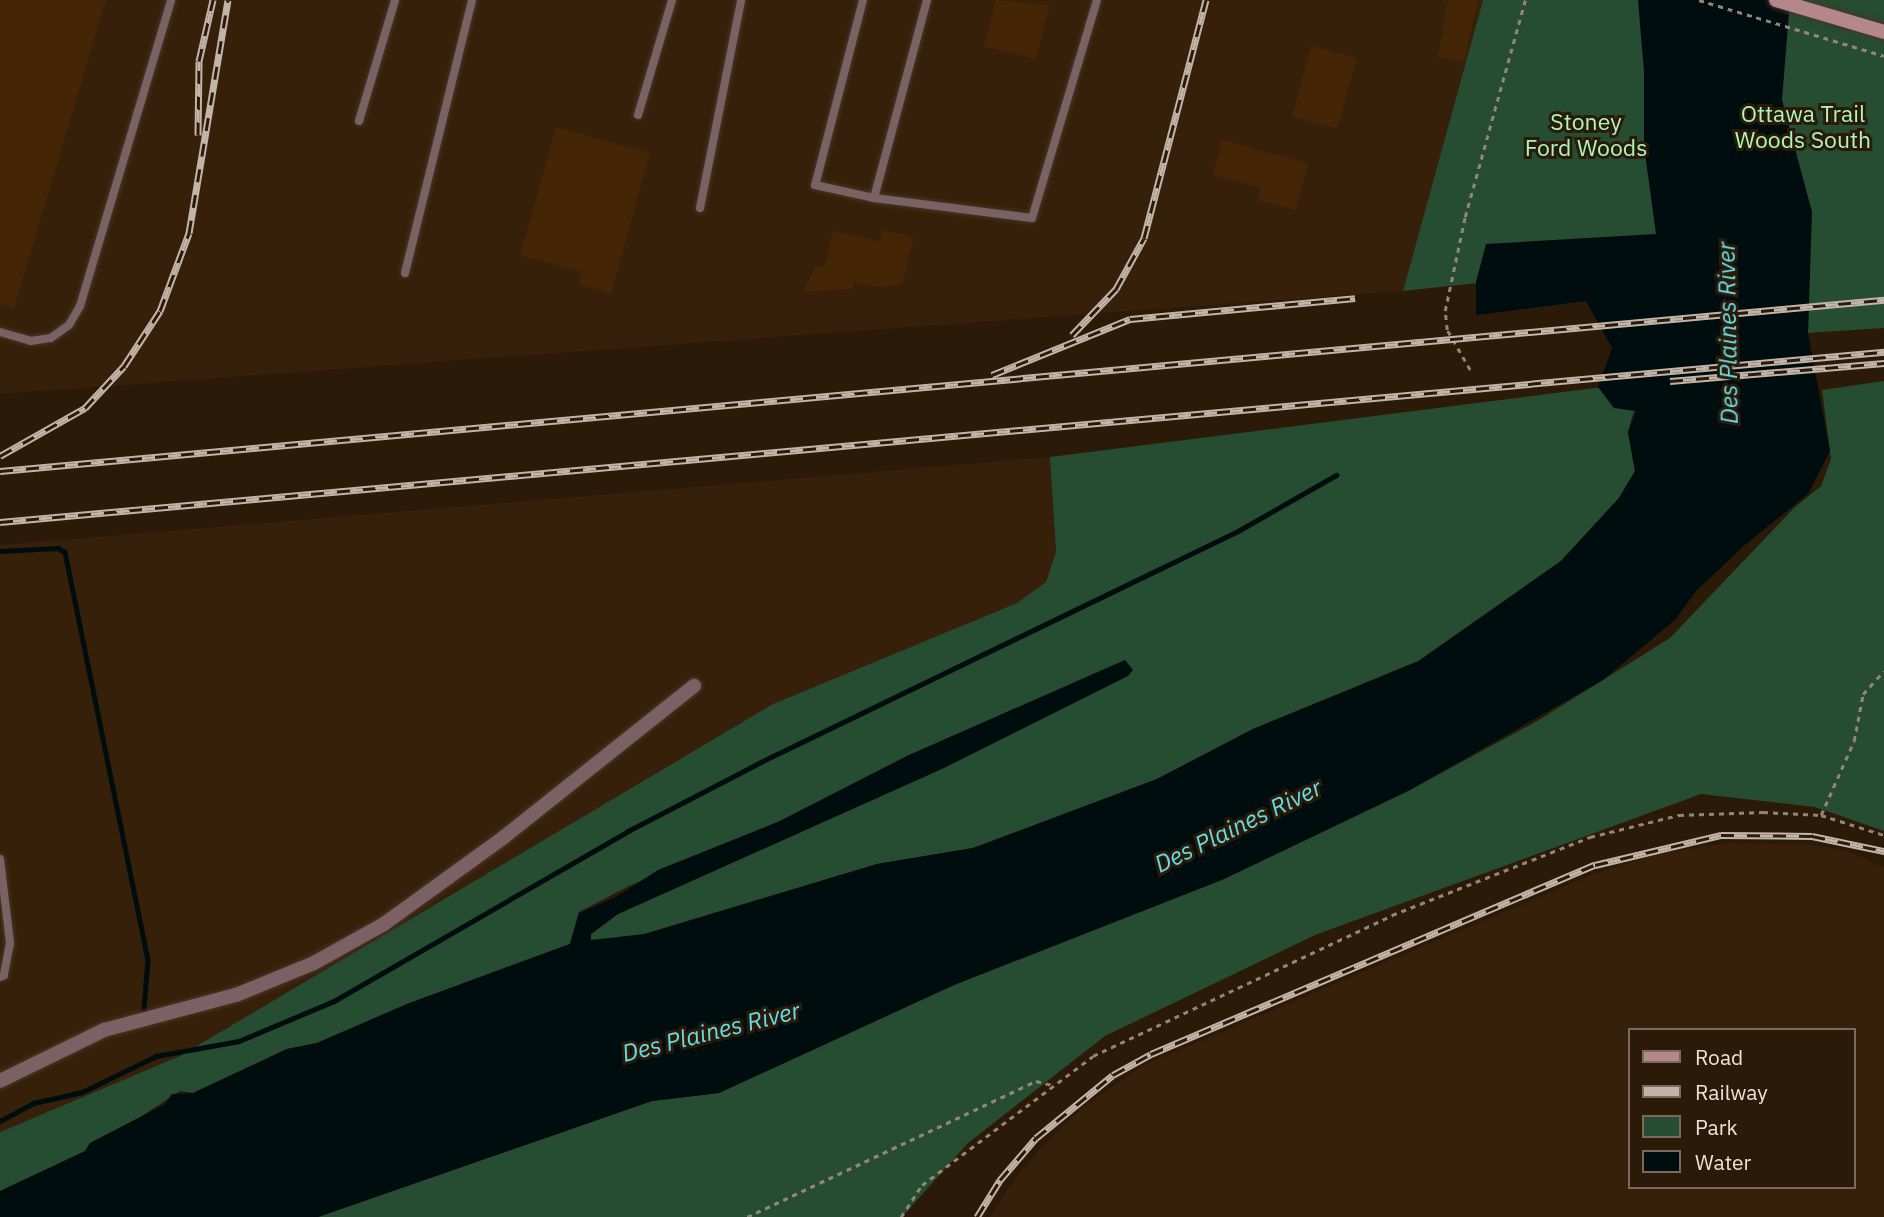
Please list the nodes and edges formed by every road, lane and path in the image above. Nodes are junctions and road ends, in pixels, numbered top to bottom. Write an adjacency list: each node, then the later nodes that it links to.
1 (171, 0): 19 (lane)
2 (395, 0): 15 (lane)
3 (472, 0): 18 (lane)
4 (672, 0): 14 (lane)
5 (741, 0): 17 (lane)
6 (863, 0): 16 (lane)
7 (928, 0): 16 (lane)
8 (1097, 0): 16 (lane)
9 (1525, 0): 20 (path)
10 (1699, 0): 13 (path)
11 (1776, 0): 12 (main road)
12 (1884, 32)
13 (1884, 56)
14 (639, 115)
15 (359, 121)
16 (874, 198)
17 (700, 208)
18 (405, 273)
19 (0, 332)
20 (1470, 370)
21 (1884, 671): 23 (path)
22 (694, 686): 27 (street)
23 (1821, 815): 24 (path); 28 (path)
24 (1884, 835)
25 (0, 859): 26 (lane)
26 (0, 977)
27 (0, 1081)
28 (1053, 1086): 29 (path); 30 (path)
29 (747, 1217)
30 (901, 1217)

